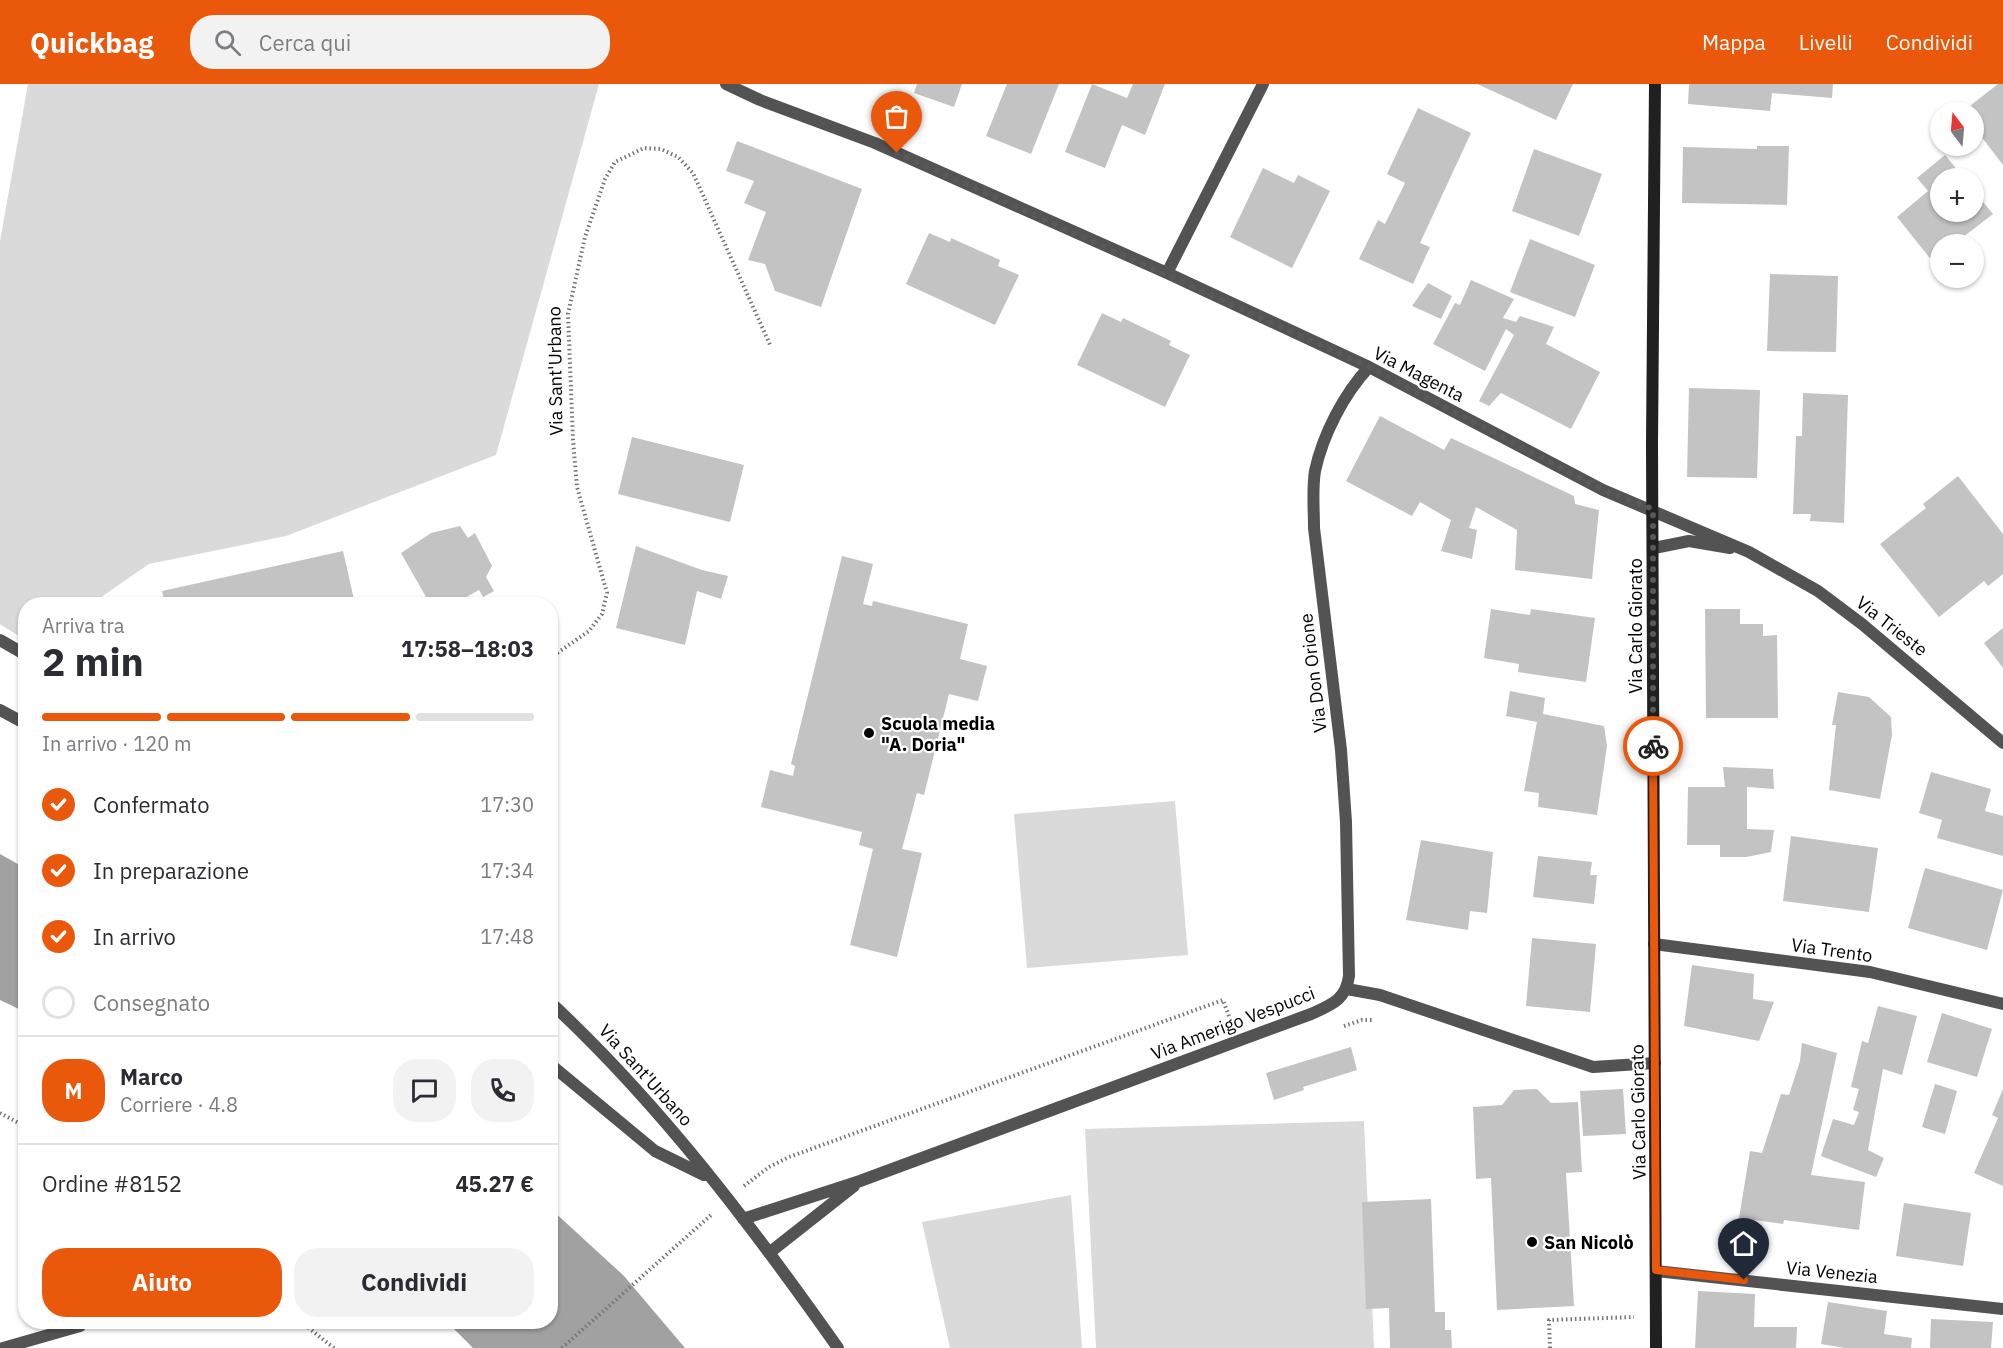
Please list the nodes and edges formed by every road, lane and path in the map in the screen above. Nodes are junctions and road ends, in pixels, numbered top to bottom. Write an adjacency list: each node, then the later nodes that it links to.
1 (726, 84): 4 (street, Via Magenta)
2 (1263, 84): 4 (street)
3 (1655, 84): 7 (street, Via Carlo Giorato)
4 (1167, 273): 6 (street, Via Magenta)
5 (771, 347): 12 (path, Via Sant'Urbano)
6 (1369, 367): 7 (street, Via Magenta); 17 (street, Via Don Orione)
7 (1653, 509): 8 (street, Via Carlo Giorato); 9 (street, Via Trieste)
8 (1654, 548): 9 (street, Via Trieste); 16 (street, Via Carlo Giorato)
9 (1749, 552): 15 (street, Via Trieste)
10 (0, 640): 11 (street)
11 (18, 650)
12 (558, 652)
13 (0, 710): 14 (street)
14 (18, 720)
15 (2003, 743)
16 (1654, 944): 19 (street, Via Trento); 23 (street, Via Carlo Giorato)
17 (1347, 989): 23 (street); 28 (street, Via Amerigo Vespucci)
18 (1223, 1000): 29 (path)
19 (2003, 1004)
20 (558, 1010): 27 (street, Via Sant'Urbano)
21 (1377, 1020): 22 (path)
22 (1339, 1027)
23 (1655, 1063): 33 (street, Via Carlo Giorato)
24 (558, 1071): 27 (street, Via Sant'Urbano)
25 (0, 1113): 26 (path)
26 (18, 1123)
27 (709, 1177): 29 (street, Via Sant'Urbano)
28 (860, 1181): 31 (street, Via Amerigo Vespucci); 32 (street, Via Amerigo Vespucci)
29 (728, 1200): 31 (street, Via Sant'Urbano)
30 (712, 1215): 40 (path)
31 (743, 1219): 32 (street, Via Sant'Urbano)
32 (769, 1253): 41 (street, Via Sant'Urbano)
33 (1656, 1270): 34 (street, Via Venezia); 43 (street, Via Carlo Giorato)
34 (2003, 1309)
35 (1638, 1317): 42 (path)
36 (70, 1329): 38 (street)
37 (310, 1329): 39 (path)
38 (3, 1348)
39 (334, 1348)
40 (562, 1348)
41 (838, 1348)
42 (1550, 1348)
43 (1656, 1348)

